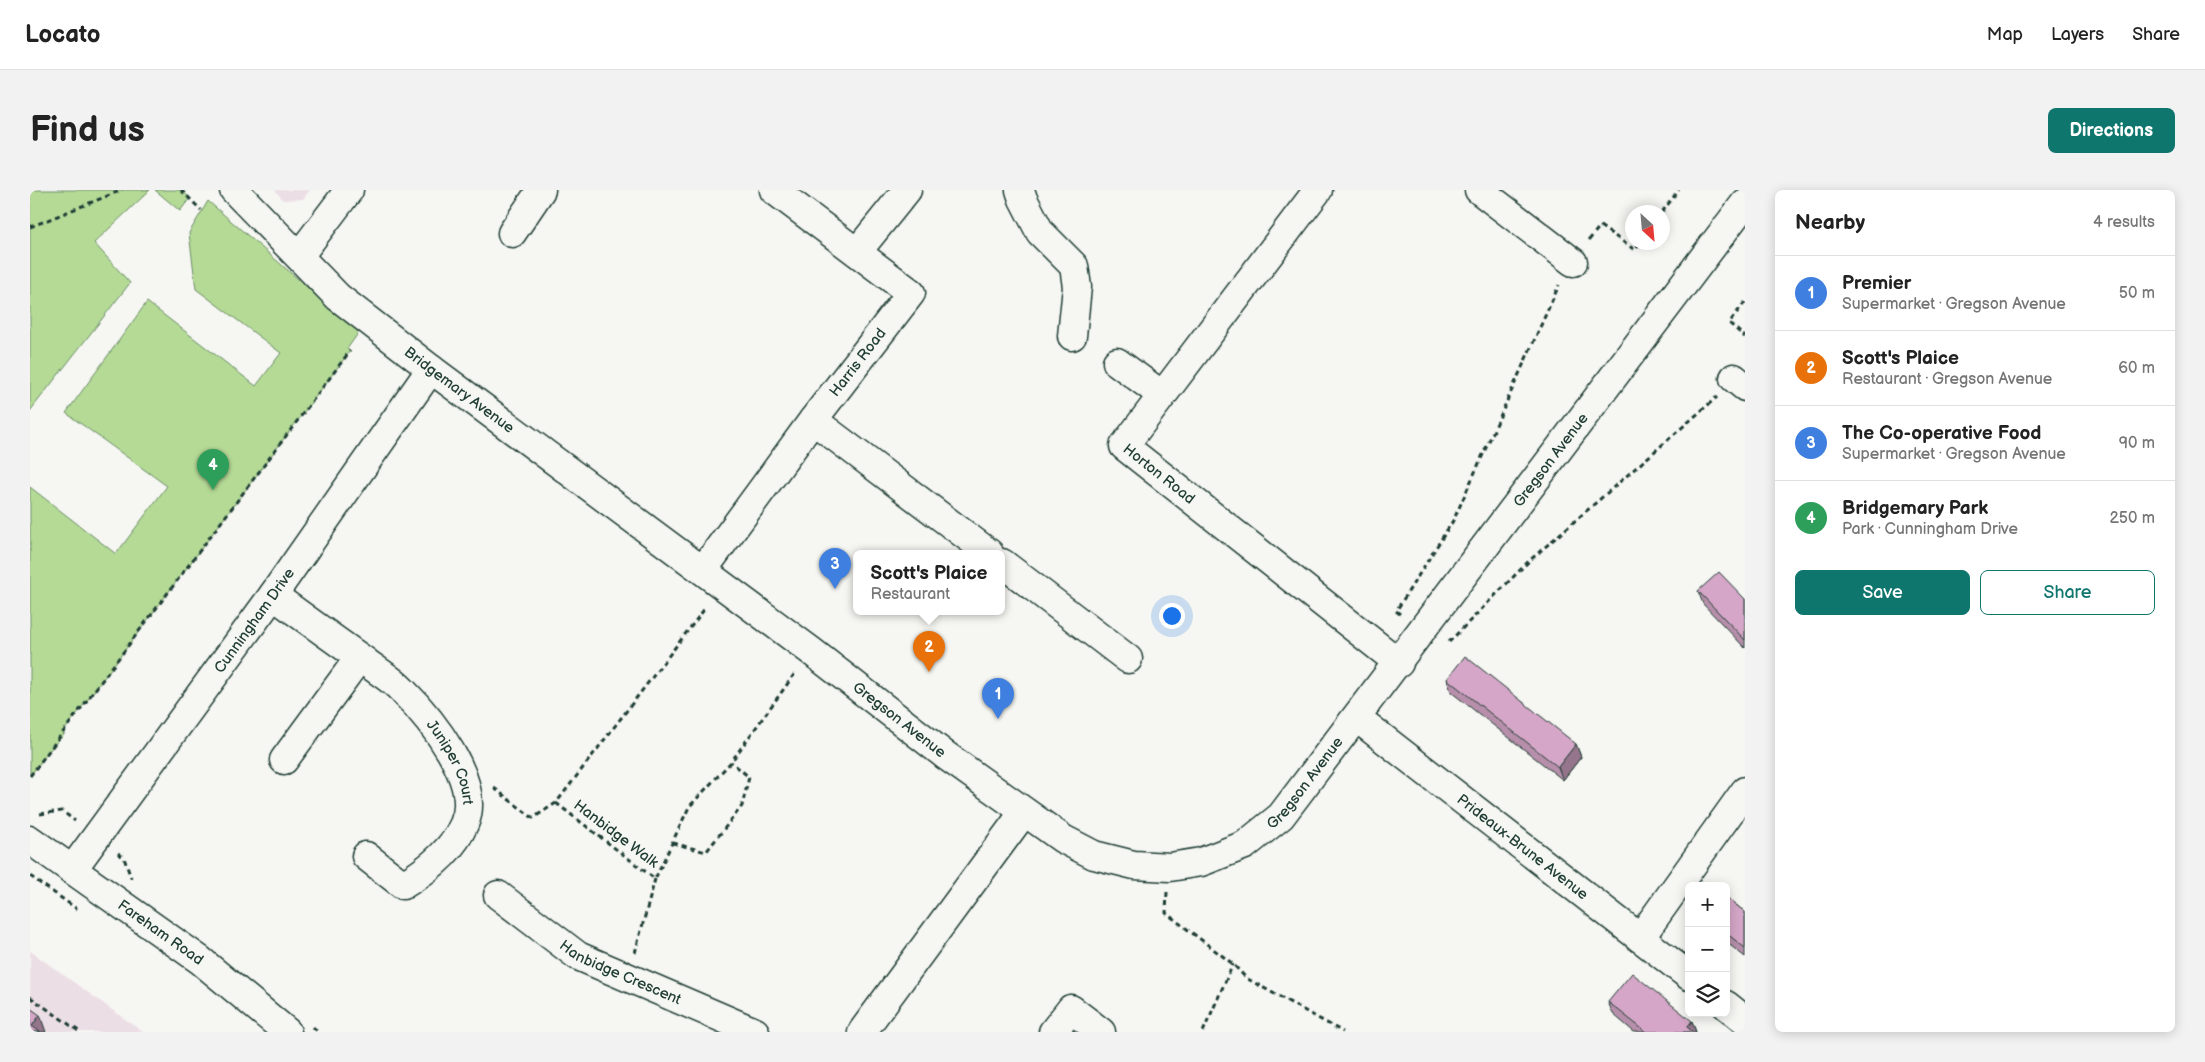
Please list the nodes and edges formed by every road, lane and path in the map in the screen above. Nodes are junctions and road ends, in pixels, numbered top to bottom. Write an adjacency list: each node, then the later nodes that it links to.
1 (122, 190): 15 (path)
2 (181, 190): 14 (path)
3 (234, 190): 19 (street, Bridgemary Avenue)
4 (349, 190): 19 (street)
5 (541, 190): 16 (street)
6 (774, 190): 18 (street, Harris Road)
7 (907, 190): 18 (street)
8 (1020, 190): 22 (street)
9 (1318, 190): 28 (street, Horton Road)
10 (1479, 190): 20 (street)
11 (1679, 190): 13 (path)
12 (1745, 203): 34 (street, Gregson Avenue)
13 (1667, 205)
14 (201, 210)
15 (30, 227)
16 (512, 233)
17 (1625, 243): 20 (path)
18 (857, 252): 29 (street, Harris Road)
19 (299, 256): 26 (street, Bridgemary Avenue)
20 (1573, 262): 34 (path)
21 (1745, 302): 23 (path)
22 (1072, 336)
23 (1745, 336)
24 (350, 351): 44 (path)
25 (1117, 362): 28 (street)
26 (432, 369): 32 (street, Bridgemary Avenue); 33 (street, Cunningham Drive)
27 (1740, 383): 35 (path)
28 (1162, 395): 39 (street, Horton Road)
29 (812, 420): 30 (street); 32 (street, Harris Road)
30 (985, 550)
31 (1005, 565): 38 (street)
32 (713, 578): 36 (street, Gregson Avenue); 46 (path)
33 (274, 595): 37 (street, Juniper Court); 52 (street, Cunningham Drive)
34 (1423, 631): 39 (street, Gregson Avenue)
35 (1447, 644)
36 (811, 651): 43 (path, Hanbidge Walk); 47 (street, Gregson Avenue)
37 (360, 658): 41 (street); 42 (street, Juniper Court)
38 (1128, 659)
39 (1399, 663): 40 (street, Gregson Avenue)
40 (1357, 718): 51 (street, Gregson Avenue); 55 (street, Prideaux-Brune Avenue)
41 (284, 760)
42 (457, 761): 46 (path); 50 (street, Juniper Court)
43 (732, 762): 49 (path, Hanbidge Walk); 49 (path, Hanbidge Walk)
44 (30, 776)
45 (1745, 791): 55 (street)
46 (556, 802): 53 (path, Hanbidge Walk)
47 (1024, 812): 51 (street, Gregson Avenue); 65 (street)
48 (30, 840): 52 (street, Fareham Road)
49 (673, 843): 53 (path, Hanbidge Walk)
50 (366, 856)
51 (1170, 867): 56 (path)
52 (72, 870): 63 (street, Fareham Road)
53 (656, 878): 58 (path)
54 (498, 895): 58 (street, Hanbidge Crescent)
55 (1640, 938): 57 (street, Prideaux-Brune Avenue)
56 (1234, 964): 68 (path); 69 (path)
57 (1685, 973)
58 (629, 978): 64 (street, Hanbidge Crescent)
59 (30, 997): 62 (path)
60 (1730, 1009): 61 (street)
61 (1745, 1020)
62 (80, 1032)
63 (287, 1032)
64 (755, 1032)
65 (862, 1032)
66 (1053, 1032): 67 (street)
67 (1101, 1032)
68 (1203, 1032)
69 (1343, 1032)

